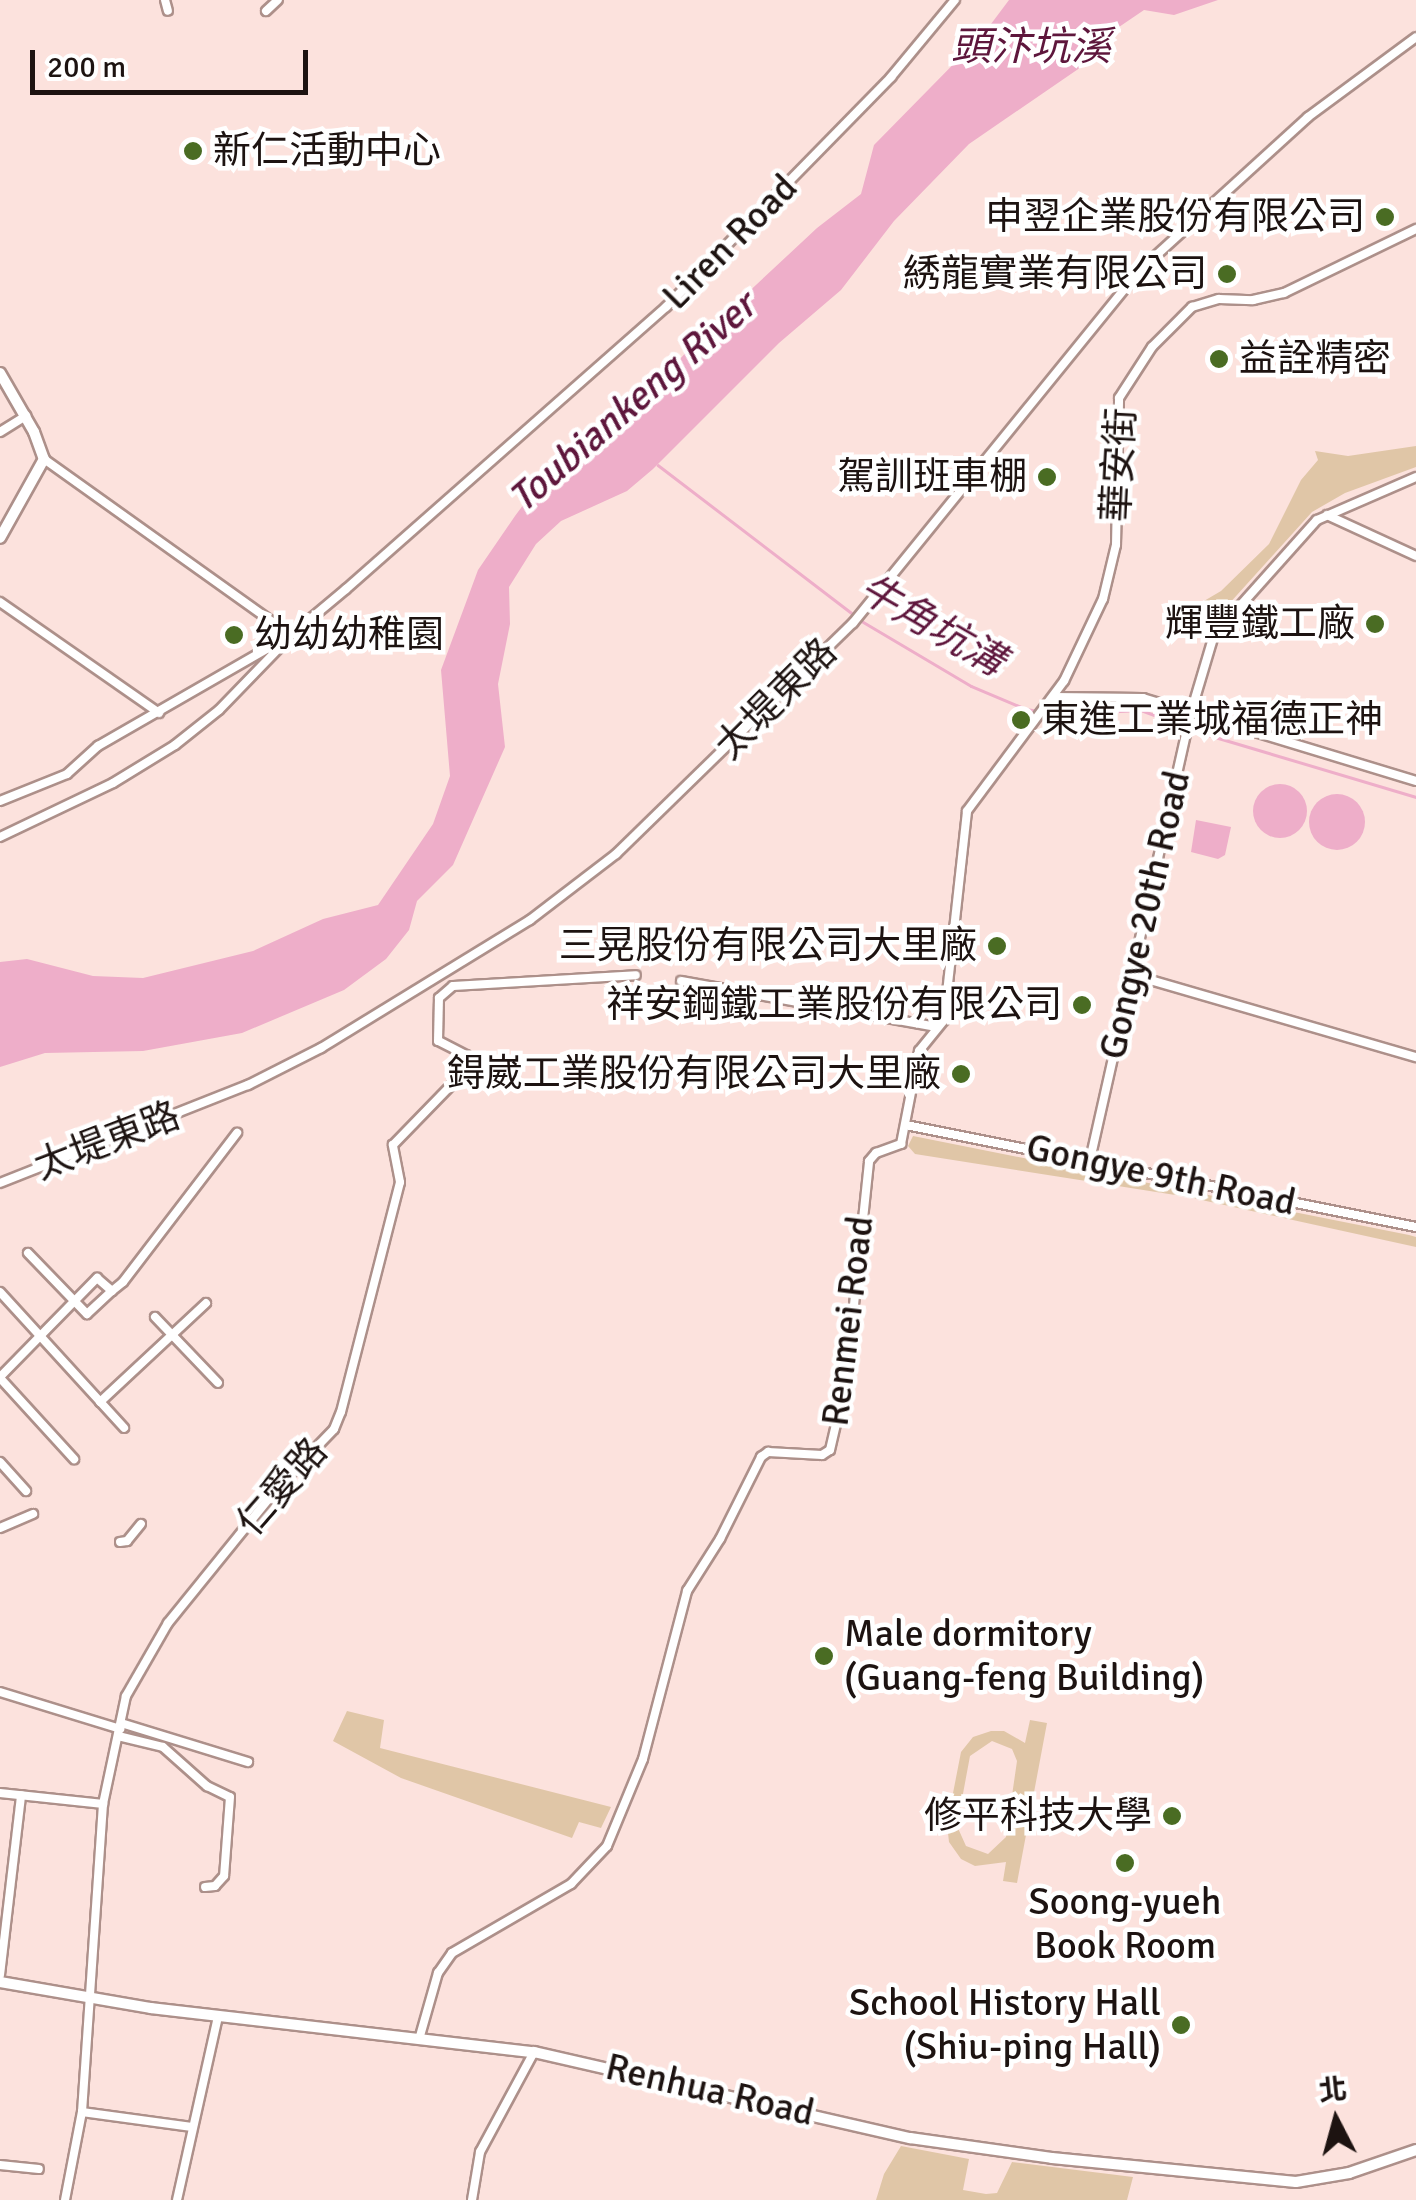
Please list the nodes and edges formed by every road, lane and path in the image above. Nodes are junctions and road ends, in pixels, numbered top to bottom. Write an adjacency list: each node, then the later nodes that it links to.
1 (165, 0): 4 (street)
2 (278, 0): 5 (street)
3 (954, 0): 17 (street, Liren Road)
4 (168, 11)
5 (266, 11)
6 (1416, 37): 33 (street, 太堤東路)
7 (1416, 228): 18 (street, 華安街)
8 (0, 373): 9 (main road)
9 (26, 416): 10 (street); 11 (main road)
10 (0, 432)
11 (44, 459): 14 (main road); 17 (street)
12 (1416, 478): 13 (street, Gongye 20th Road)
13 (1327, 514): 15 (street); 20 (street, Gongye 20th Road)
14 (0, 538)
15 (1416, 556)
16 (0, 602): 19 (street)
17 (291, 634): 19 (street); 23 (street)
18 (1050, 700): 20 (street); 27 (street, 華安街)
19 (159, 712): 22 (street)
20 (1191, 715): 21 (street); 25 (street, Gongye 20th Road)
21 (1416, 781)
22 (0, 802)
23 (0, 837)
24 (636, 975): 55 (street, 仁愛路)
25 (1133, 975): 29 (street); 32 (street, Gongye 20th Road)
26 (681, 981): 27 (street)
27 (937, 1027): 30 (street)
28 (1416, 1044): 29 (street)
29 (1414, 1057)
30 (906, 1126): 32 (street, Gongye 9th Road); 66 (street, Renmei Road)
31 (237, 1133): 37 (street)
32 (1090, 1160): 34 (street, Gongye 9th Road)
33 (0, 1182)
34 (1416, 1227)
35 (28, 1253): 39 (street)
36 (0, 1292): 42 (street)
37 (112, 1292): 39 (street); 39 (street)
38 (206, 1303): 41 (street)
39 (74, 1304): 42 (street)
40 (155, 1316): 41 (street)
41 (172, 1334): 44 (street); 45 (street)
42 (44, 1337): 43 (street); 45 (street)
43 (0, 1377): 47 (street)
44 (218, 1384)
45 (100, 1402): 46 (street)
46 (124, 1428)
47 (74, 1458)
48 (0, 1462): 49 (street)
49 (26, 1491)
50 (33, 1514): 52 (street)
51 (141, 1524): 53 (street)
52 (0, 1528)
53 (120, 1542)
54 (0, 1692): 55 (street)
55 (119, 1729): 56 (street); 59 (street, 仁愛路); 62 (street)
56 (248, 1762)
57 (0, 1793): 58 (street)
58 (22, 1795): 59 (street); 61 (street)
59 (104, 1804): 64 (street, 仁愛路)
60 (0, 1879): 61 (street)
61 (14, 1881): 63 (street)
62 (205, 1887)
63 (0, 1979): 64 (main road, Renhua Road)
64 (88, 1999): 65 (main road, Renhua Road); 68 (street, 仁愛路)
65 (218, 2016): 66 (main road, Renhua Road); 69 (street)
66 (420, 2036): 67 (main road, Renhua Road)
67 (534, 2052): 70 (main road, Renhua Road); 75 (street)
68 (82, 2112): 69 (street); 73 (street, 仁愛路)
69 (192, 2127): 74 (street)
70 (1416, 2150)
71 (0, 2165): 72 (street)
72 (39, 2169)
73 (65, 2200)
74 (177, 2200)
75 (472, 2200)

